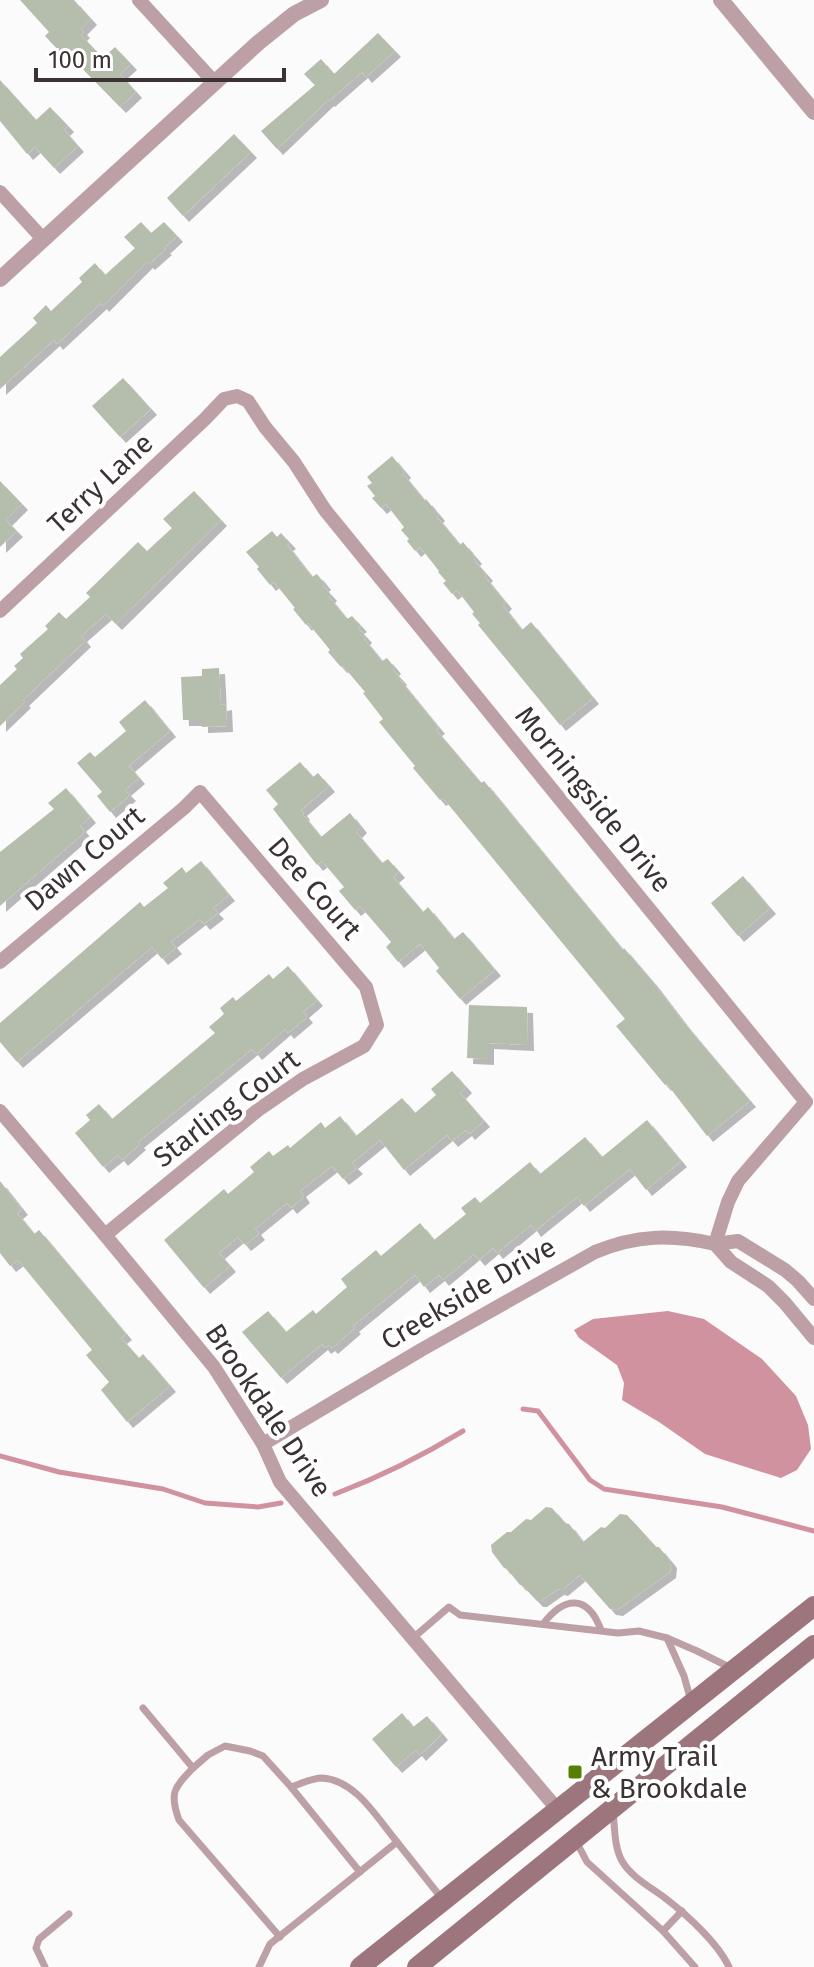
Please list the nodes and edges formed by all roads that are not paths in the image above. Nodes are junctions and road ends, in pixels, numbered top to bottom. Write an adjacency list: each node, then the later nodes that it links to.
1 (139, 0): 4 (street)
2 (321, 0): 4 (street)
3 (721, 0): 5 (street)
4 (215, 83): 7 (street)
5 (814, 112)
6 (0, 192): 7 (street)
7 (43, 239): 8 (street)
8 (0, 279)
9 (237, 396): 10 (street, Terry Lane); 16 (street, Morningside Drive)
10 (0, 611)
11 (200, 792): 12 (street, Dawn Court); 13 (street, Dee Court)
12 (0, 962)
13 (377, 1025): 15 (street, Starling Court)
14 (0, 1111): 15 (street, Brookdale Drive)
15 (105, 1235): 19 (street, Brookdale Drive)
16 (715, 1244): 17 (street, Creekside Drive); 18 (street); 19 (street, Creekside Drive)
17 (814, 1299)
18 (814, 1338)
19 (263, 1444): 24 (street, Brookdale Drive)
20 (814, 1606): 26 (main road)
21 (543, 1624): 22 (lane); 22 (lane); 24 (lane)
22 (601, 1630): 23 (lane)
23 (667, 1638): 26 (lane); 27 (lane)
24 (413, 1639): 33 (street, Brookdale Drive)
25 (814, 1645): 32 (main road)
26 (735, 1670): 27 (main road)
27 (692, 1704): 31 (main road)
28 (143, 1708): 29 (lane)
29 (193, 1768): 30 (lane); 41 (lane)
30 (291, 1787): 35 (lane); 36 (lane)
31 (577, 1796): 33 (main road); 34 (main road)
32 (613, 1808): 34 (main road); 38 (lane)
33 (558, 1810): 37 (main road)
34 (575, 1839): 40 (lane); 45 (main road)
35 (397, 1842): 36 (lane); 37 (lane)
36 (360, 1872): 41 (lane)
37 (443, 1901): 44 (main road)
38 (682, 1911): 40 (lane); 47 (lane)
39 (69, 1914): 42 (lane)
40 (663, 1931): 46 (lane)
41 (280, 1937): 43 (lane)
42 (45, 1967)
43 (259, 1967)
44 (360, 1967)
45 (417, 1967)
46 (695, 1967)
47 (729, 1967)

